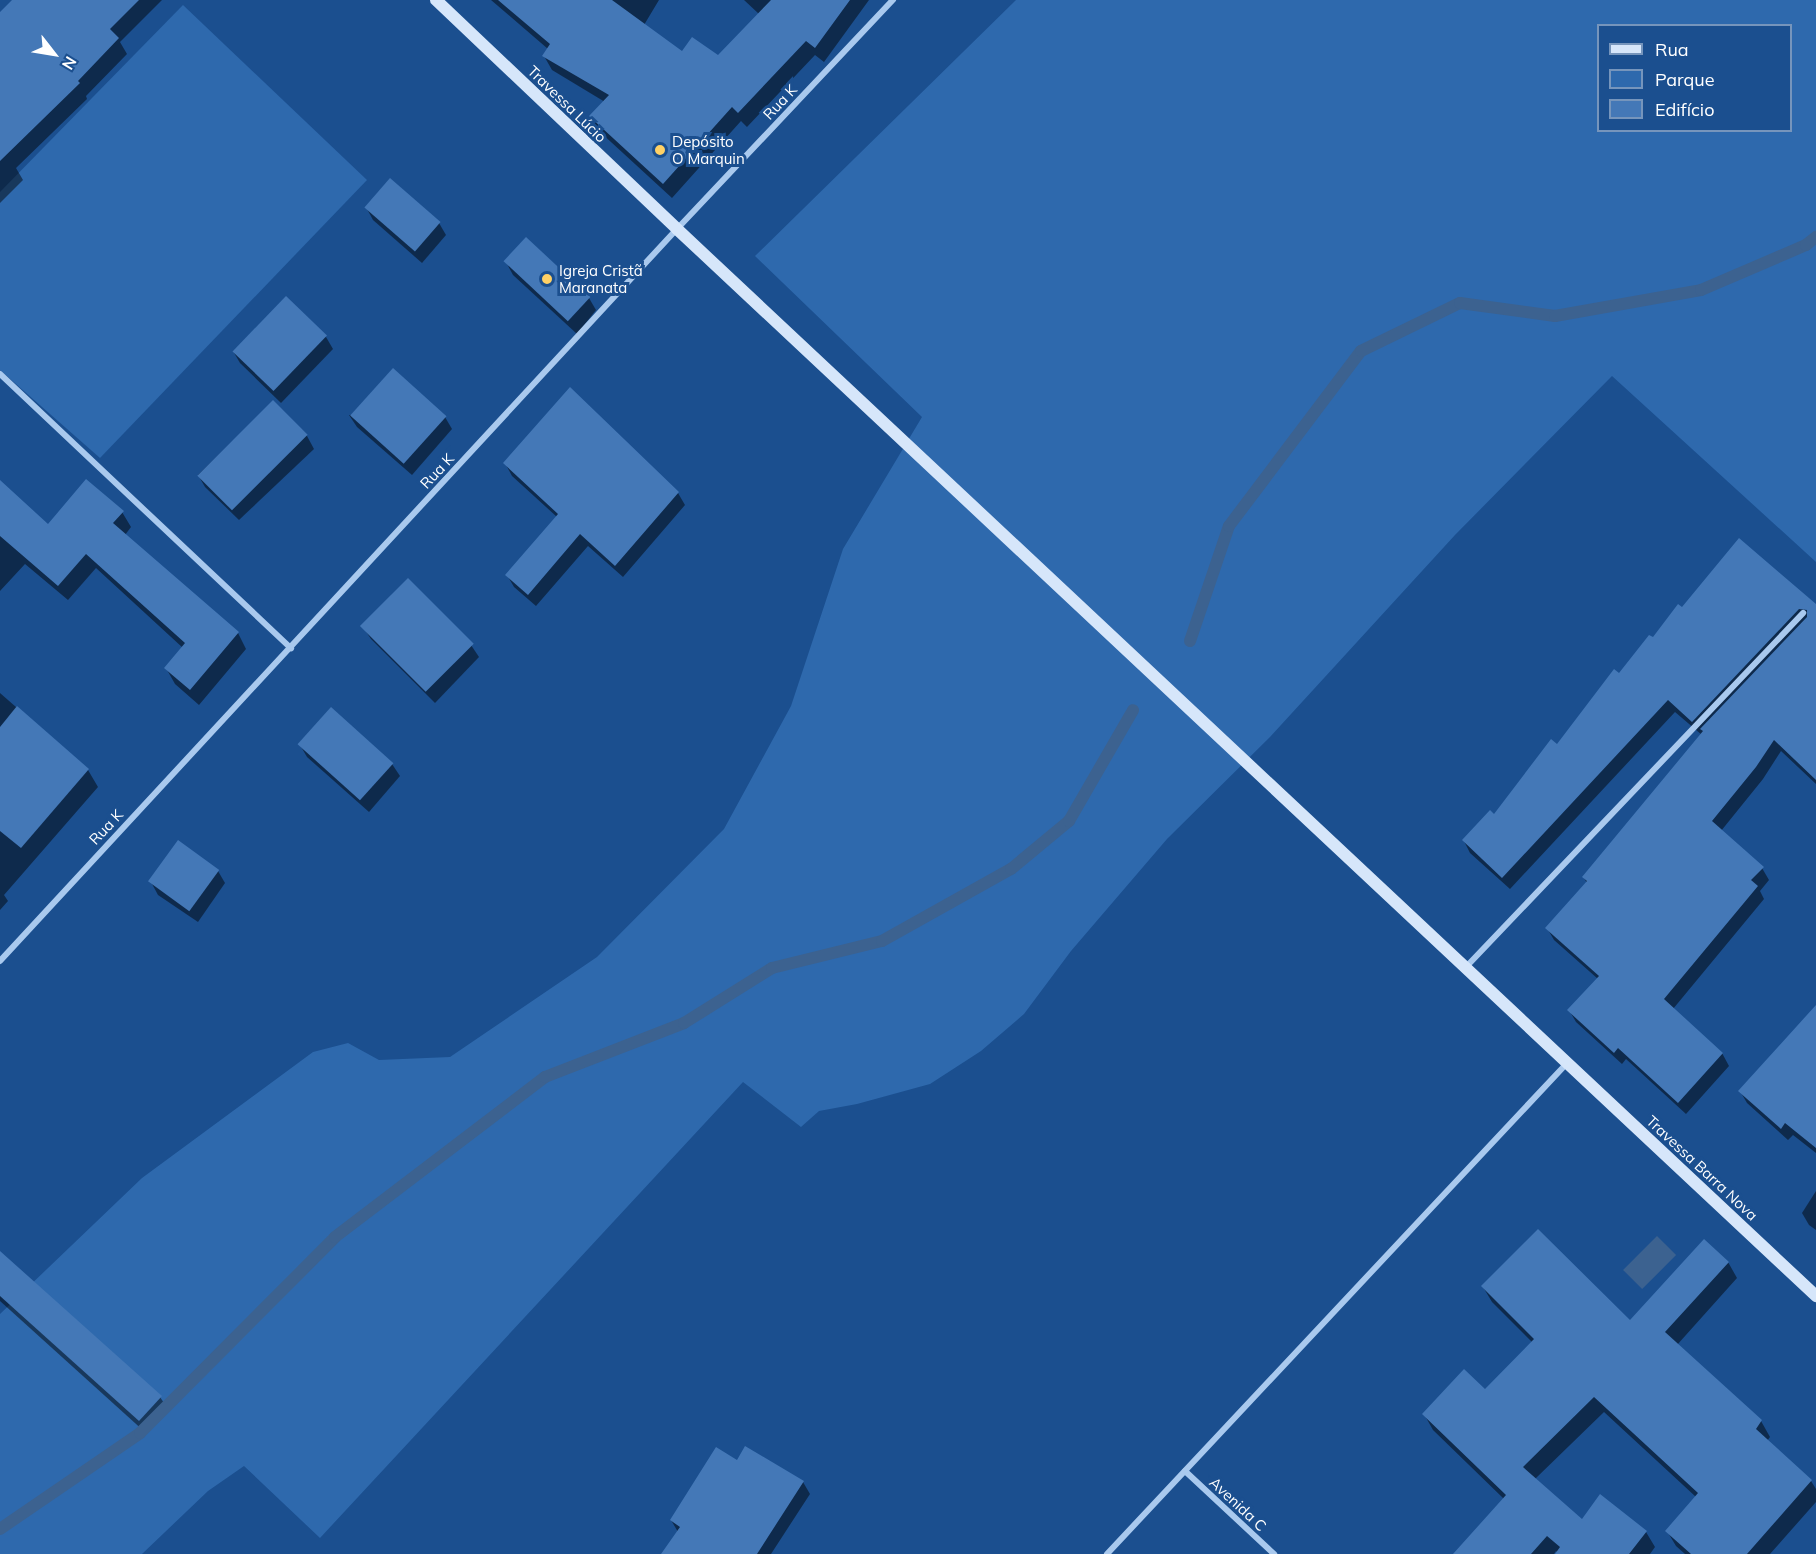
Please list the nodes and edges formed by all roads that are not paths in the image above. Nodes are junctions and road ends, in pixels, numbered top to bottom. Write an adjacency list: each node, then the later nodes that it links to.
1 (436, 0): 3 (street, Travessa Lúcio)
2 (893, 0): 3 (street, Rua K)
3 (676, 229): 6 (street, Rua K); 8 (street, Travessa Lúcio)
4 (0, 374): 6 (street)
5 (1803, 613): 8 (street)
6 (291, 648): 7 (street, Rua K)
7 (0, 960)
8 (1466, 968): 9 (street, Travessa Barra Nova)
9 (1568, 1061): 10 (street, Travessa Barra Nova); 11 (street)
10 (1816, 1296)
11 (1185, 1471): 12 (street); 13 (street, Avenida C)
12 (1107, 1554)
13 (1274, 1554)

